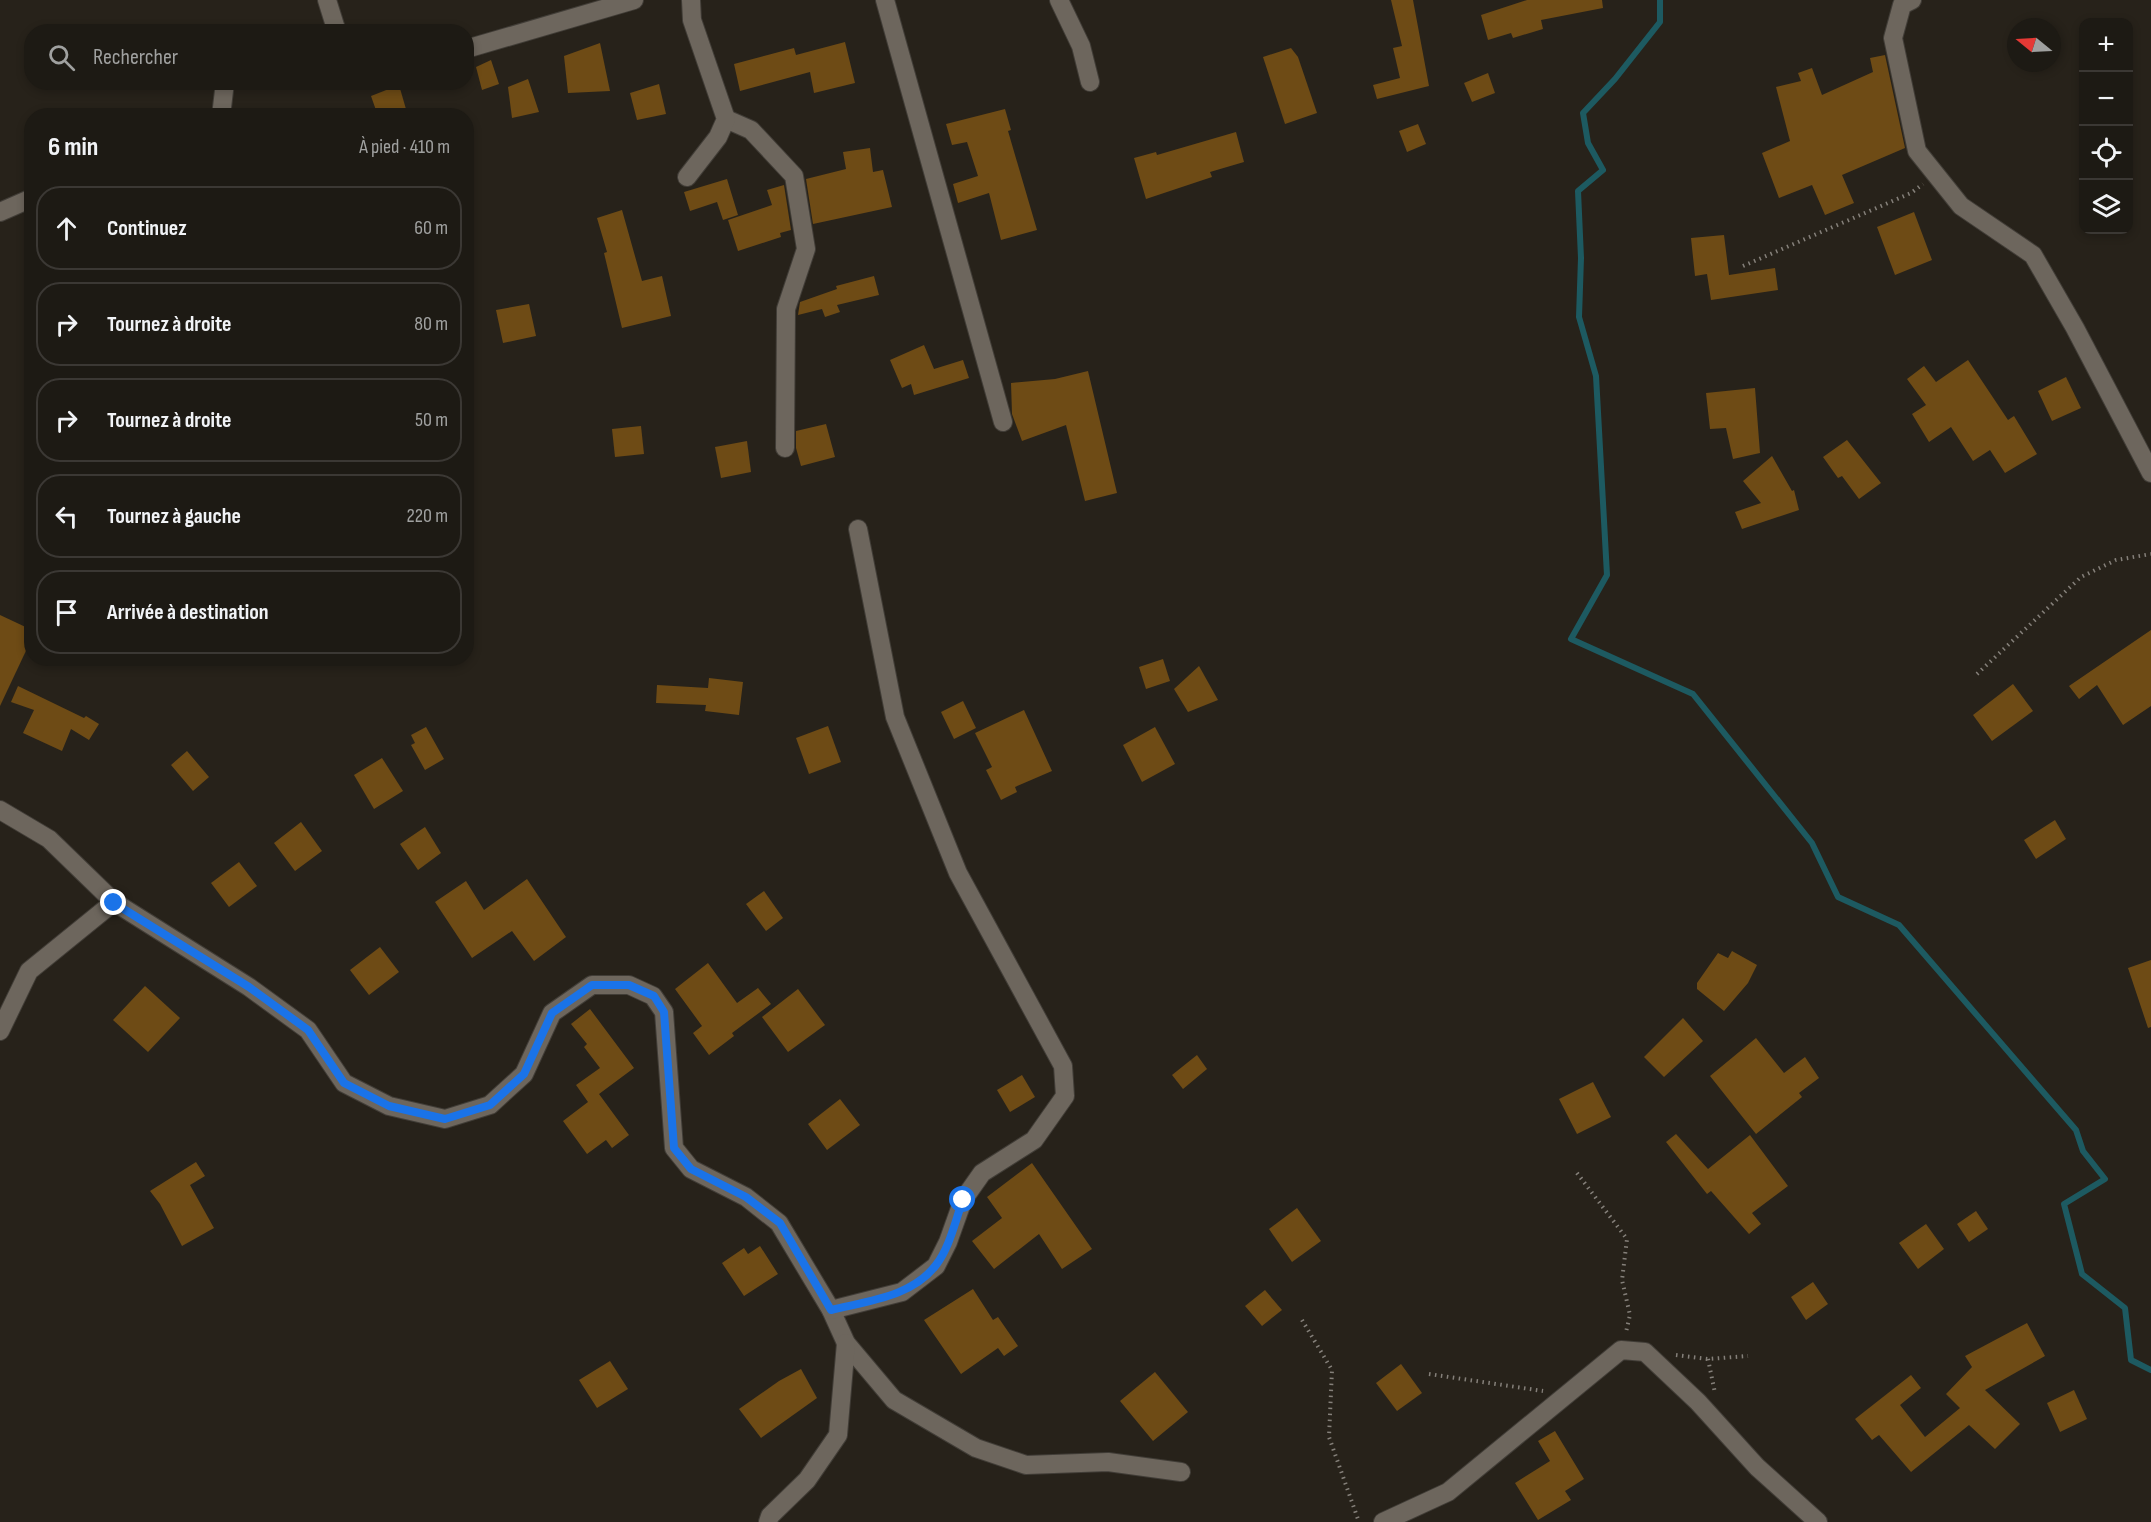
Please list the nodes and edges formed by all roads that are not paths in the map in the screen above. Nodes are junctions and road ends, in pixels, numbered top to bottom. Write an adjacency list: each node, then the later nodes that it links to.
1 (327, 0): 7 (street)
2 (634, 0): 8 (street)
3 (691, 0): 12 (street)
4 (885, 0): 16 (street)
5 (1059, 0): 9 (street)
6 (1912, 0): 18 (street)
7 (335, 24)
8 (474, 47)
9 (1090, 82)
10 (224, 90): 11 (street)
11 (222, 108)
12 (726, 119): 13 (street); 17 (street)
13 (687, 177)
14 (24, 202): 15 (street)
15 (0, 212)
16 (1003, 422)
17 (784, 448)
18 (2151, 474)
19 (858, 529): 23 (street)
20 (0, 810): 21 (street)
21 (114, 903): 22 (street); 23 (street)
22 (0, 1031)
23 (831, 1310): 24 (street)
24 (846, 1343): 25 (street); 26 (street)
25 (1181, 1472)
26 (768, 1522)
27 (1383, 1522): 28 (street)
28 (1818, 1522)

